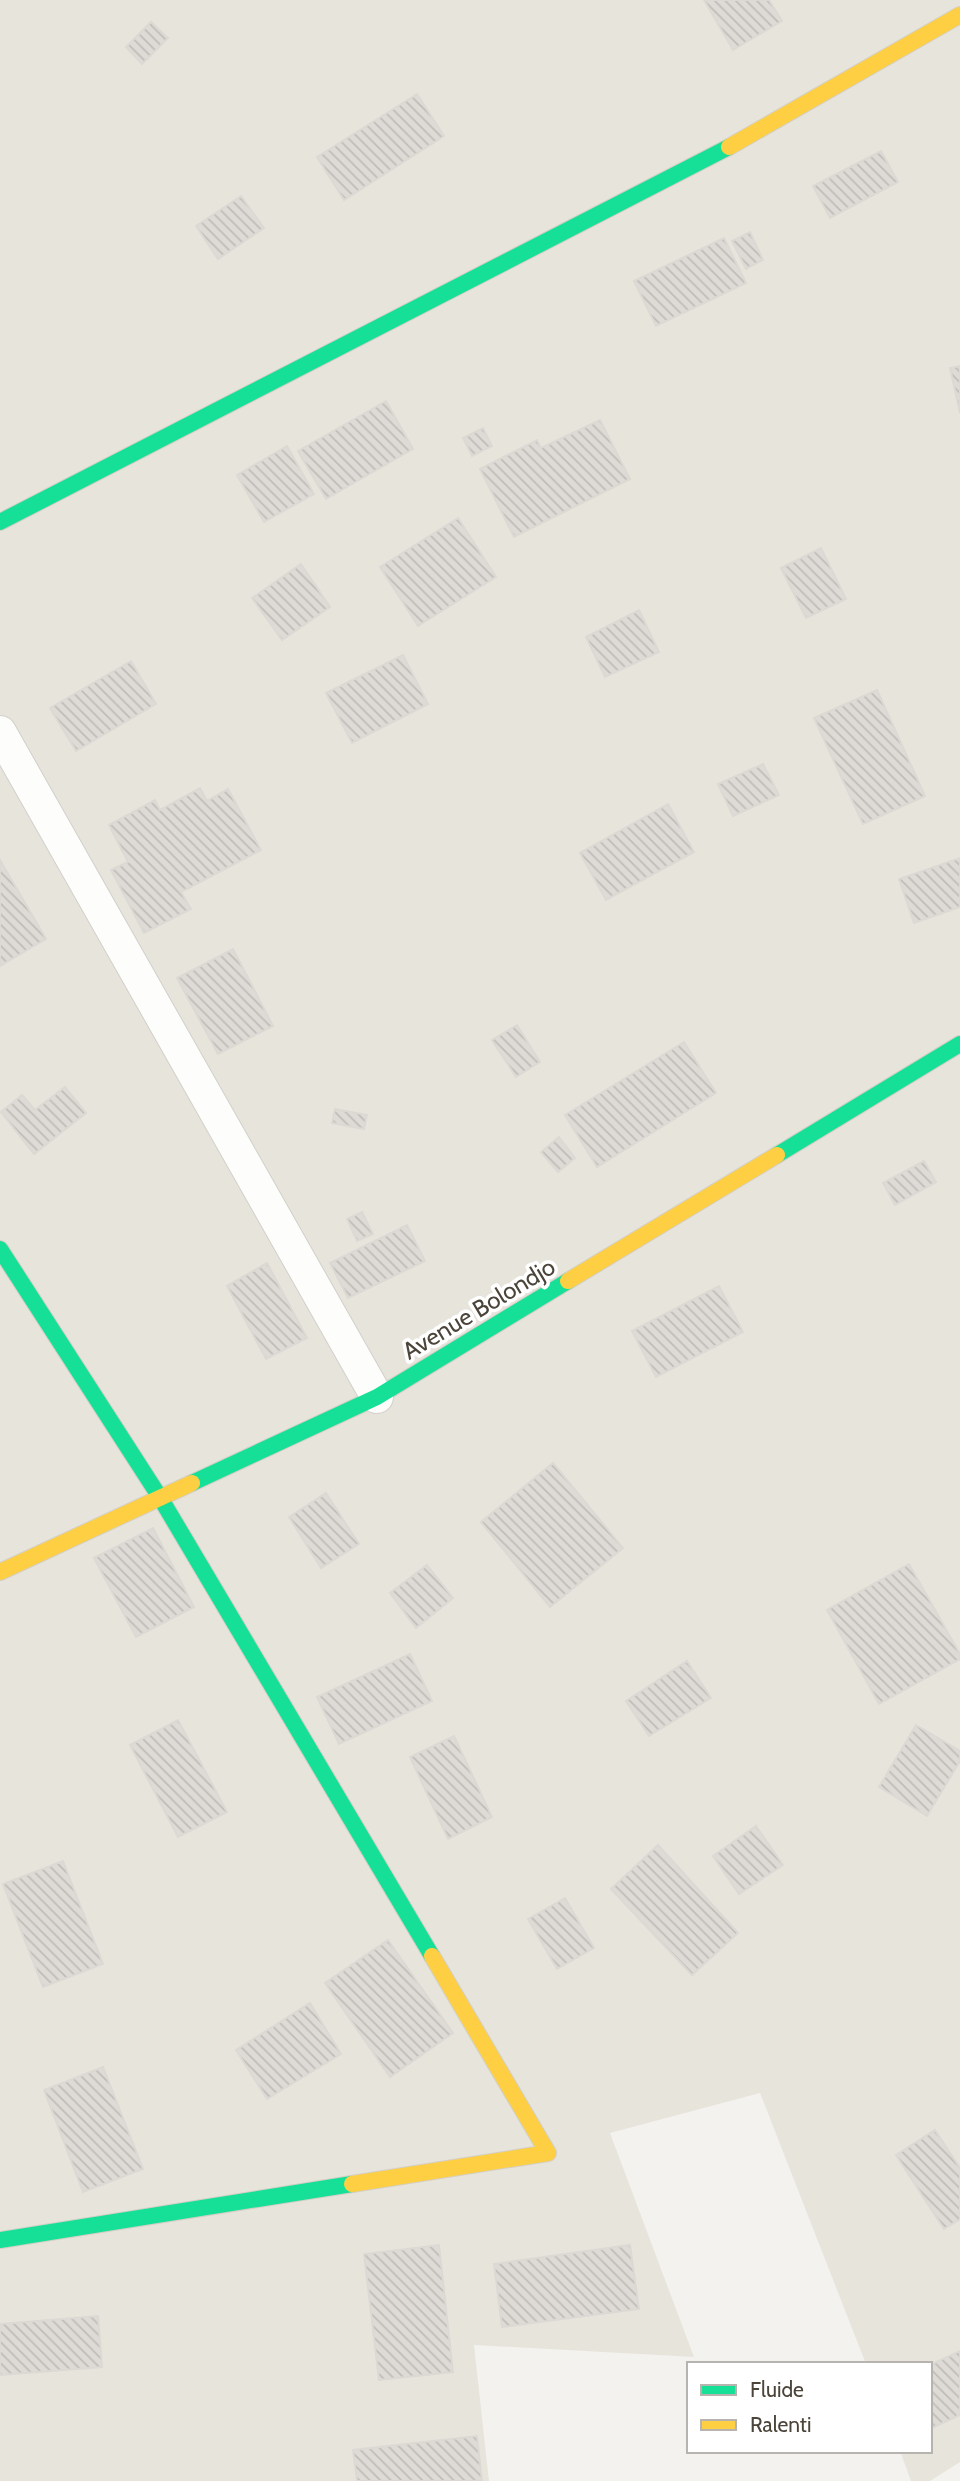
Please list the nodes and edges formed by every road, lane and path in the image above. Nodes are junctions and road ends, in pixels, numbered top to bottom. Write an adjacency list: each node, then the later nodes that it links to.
1 (960, 15): 2 (street)
2 (0, 522)
3 (0, 732): 6 (lane)
4 (960, 1044): 6 (street, Avenue Bolondjo)
5 (0, 1249): 7 (street)
6 (377, 1397): 7 (street, Avenue Bolondjo)
7 (161, 1499): 8 (street, Avenue Bolondjo); 9 (street)
8 (0, 1572)
9 (0, 2240)

